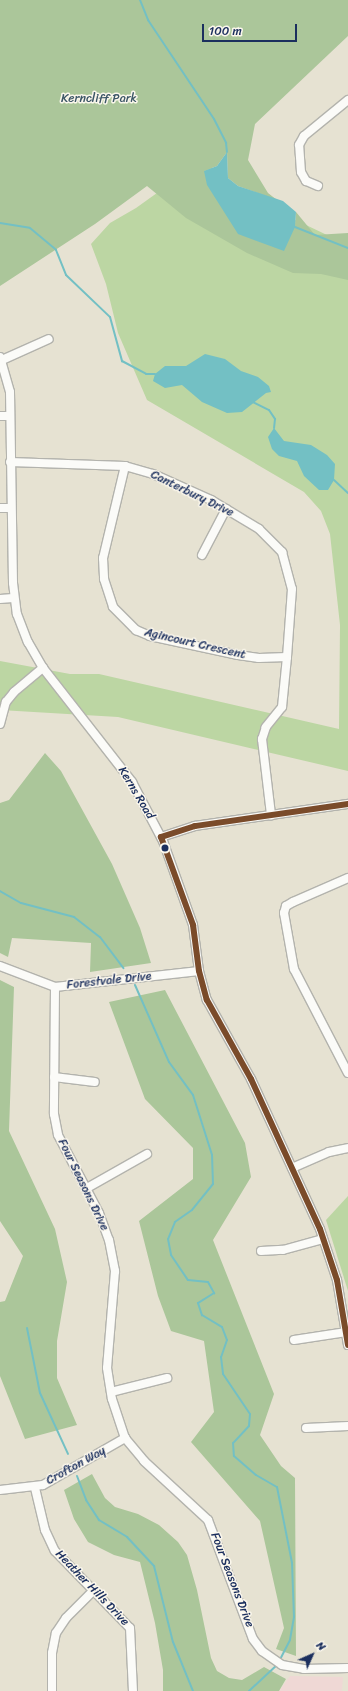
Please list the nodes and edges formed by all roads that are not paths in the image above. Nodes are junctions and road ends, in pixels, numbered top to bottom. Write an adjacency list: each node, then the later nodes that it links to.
1 (348, 100): 2 (street)
2 (318, 186)
3 (49, 339): 4 (street)
4 (1, 358): 6 (street, Kerns Road)
5 (0, 416): 6 (street)
6 (10, 416): 7 (street, Kerns Road)
7 (10, 462): 8 (street, Canterbury Drive); 10 (street, Kerns Road)
8 (125, 466): 11 (street, Canterbury Drive); 15 (street, Agincourt Crescent)
9 (0, 508): 10 (street)
10 (11, 508): 13 (street, Kerns Road)
11 (226, 509): 12 (street); 15 (street, Canterbury Drive)
12 (202, 555)
13 (13, 598): 14 (street); 16 (street, Kerns Road)
14 (0, 599)
15 (287, 657): 19 (street, Canterbury Drive)
16 (42, 668): 17 (street); 20 (street, Kerns Road)
17 (0, 724)
18 (348, 804): 19 (street)
19 (271, 815): 20 (street)
20 (161, 837): 23 (street, Kerns Road)
21 (348, 878): 25 (street)
22 (0, 966): 24 (street, Forestvale Drive)
23 (198, 971): 24 (street, Forestvale Drive); 30 (street, Kerns Road)
24 (55, 987): 26 (street, Four Seasons Drive)
25 (348, 1074)
26 (54, 1077): 27 (street); 31 (street, Four Seasons Drive)
27 (95, 1082)
28 (348, 1148): 30 (street)
29 (147, 1154): 31 (street)
30 (292, 1168): 32 (street, Kerns Road)
31 (87, 1188): 38 (street, Four Seasons Drive)
32 (323, 1239): 33 (street); 34 (street, Kerns Road)
33 (261, 1251)
34 (346, 1332): 35 (street); 36 (street, Kerns Road)
35 (294, 1340)
36 (348, 1344)
37 (168, 1378): 38 (street)
38 (111, 1392): 41 (street, Four Seasons Drive)
39 (348, 1426): 40 (street)
40 (306, 1428)
41 (125, 1438): 42 (street, Crofton Way); 45 (street, Four Seasons Drive)
42 (35, 1488): 43 (street, Crofton Way); 44 (street, Heather Hills Drive)
43 (0, 1490)
44 (93, 1591): 46 (street); 47 (street, Heather Hills Drive)
45 (348, 1668)
46 (52, 1691)
47 (134, 1691)

